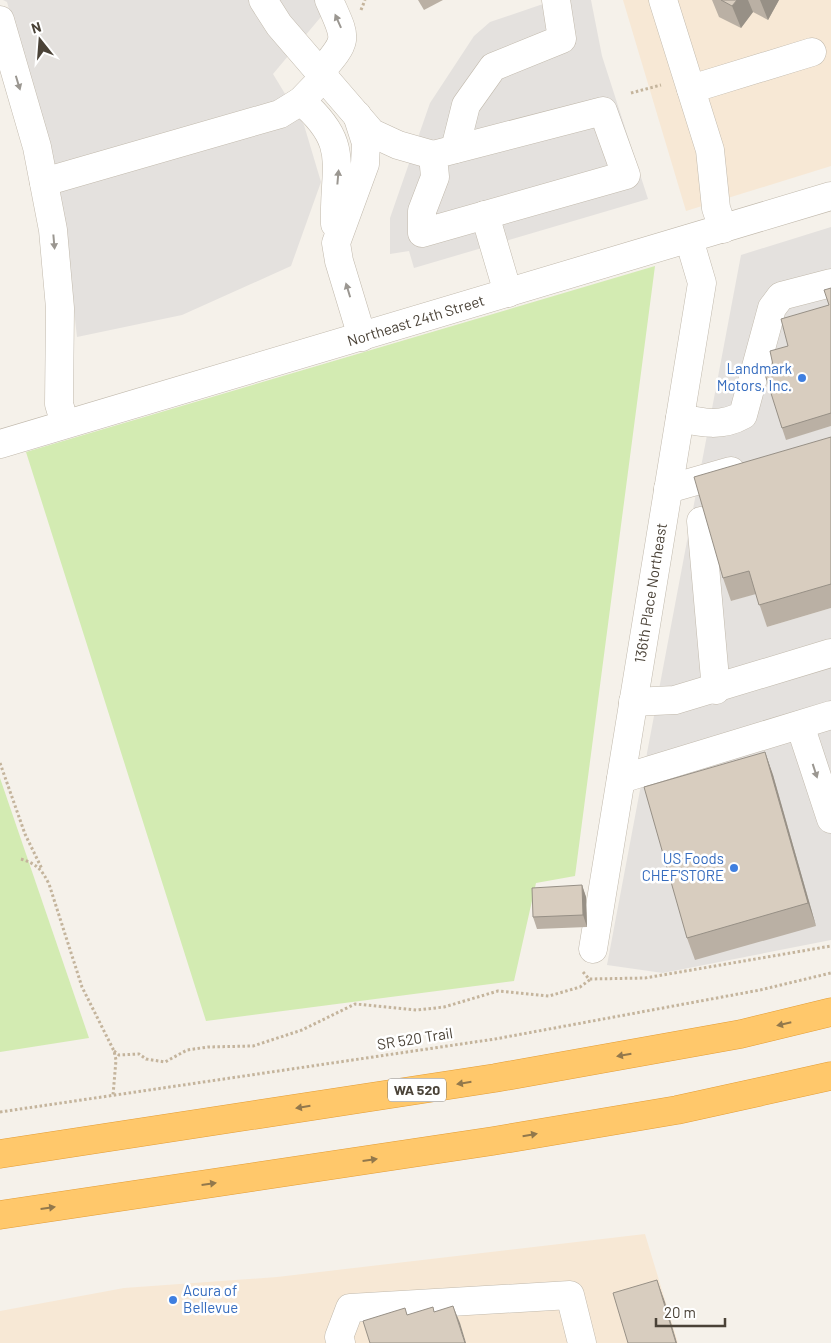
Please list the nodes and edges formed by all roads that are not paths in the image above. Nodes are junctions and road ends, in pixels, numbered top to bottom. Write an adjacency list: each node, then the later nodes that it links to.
1 (263, 0): 7 (street)
2 (329, 0): 7 (street, one-way to 2)
3 (556, 0): 12 (street)
4 (663, 0): 8 (street)
5 (0, 20): 14 (street, one-way to 14)
6 (812, 52): 8 (street)
7 (323, 73): 9 (street); 10 (street)
8 (691, 88): 17 (street)
9 (301, 101): 14 (street); 19 (street, one-way to 9)
10 (357, 114): 11 (street); 13 (street)
11 (398, 145): 12 (street); 13 (street)
12 (444, 152): 16 (street); 16 (street)
13 (365, 164): 19 (street)
14 (44, 182): 24 (street, one-way to 24)
15 (831, 196): 17 (street, Northeast 24th Street)
16 (485, 215): 21 (street)
17 (723, 229): 18 (street, Northeast 24th Street)
18 (689, 239): 21 (street, Northeast 24th Street); 23 (street, 136th Place Northeast)
19 (336, 243): 22 (street, one-way to 19)
20 (831, 283): 23 (street)
21 (508, 293): 22 (street, Northeast 24th Street)
22 (362, 337): 24 (street, Northeast 24th Street)
23 (680, 418): 27 (street, 136th Place Northeast)
24 (64, 424): 25 (street, Northeast 24th Street)
25 (0, 444)
26 (756, 464): 27 (street)
27 (668, 489): 31 (street, 136th Place Northeast)
28 (701, 521): 30 (street)
29 (831, 653): 30 (street)
30 (716, 690): 31 (street)
31 (633, 702): 34 (street, 136th Place Northeast)
32 (831, 715): 33 (street)
33 (800, 724): 34 (street); 35 (street, one-way to 35)
34 (621, 779): 36 (street, 136th Place Northeast)
35 (831, 819)
36 (593, 949)
37 (831, 1012): 39 (highway, WA 520, one-way to 39)
38 (831, 1076): 40 (highway, one-way to 38)
39 (0, 1154)
40 (0, 1215)
41 (333, 1341): 42 (street)
42 (582, 1343)

